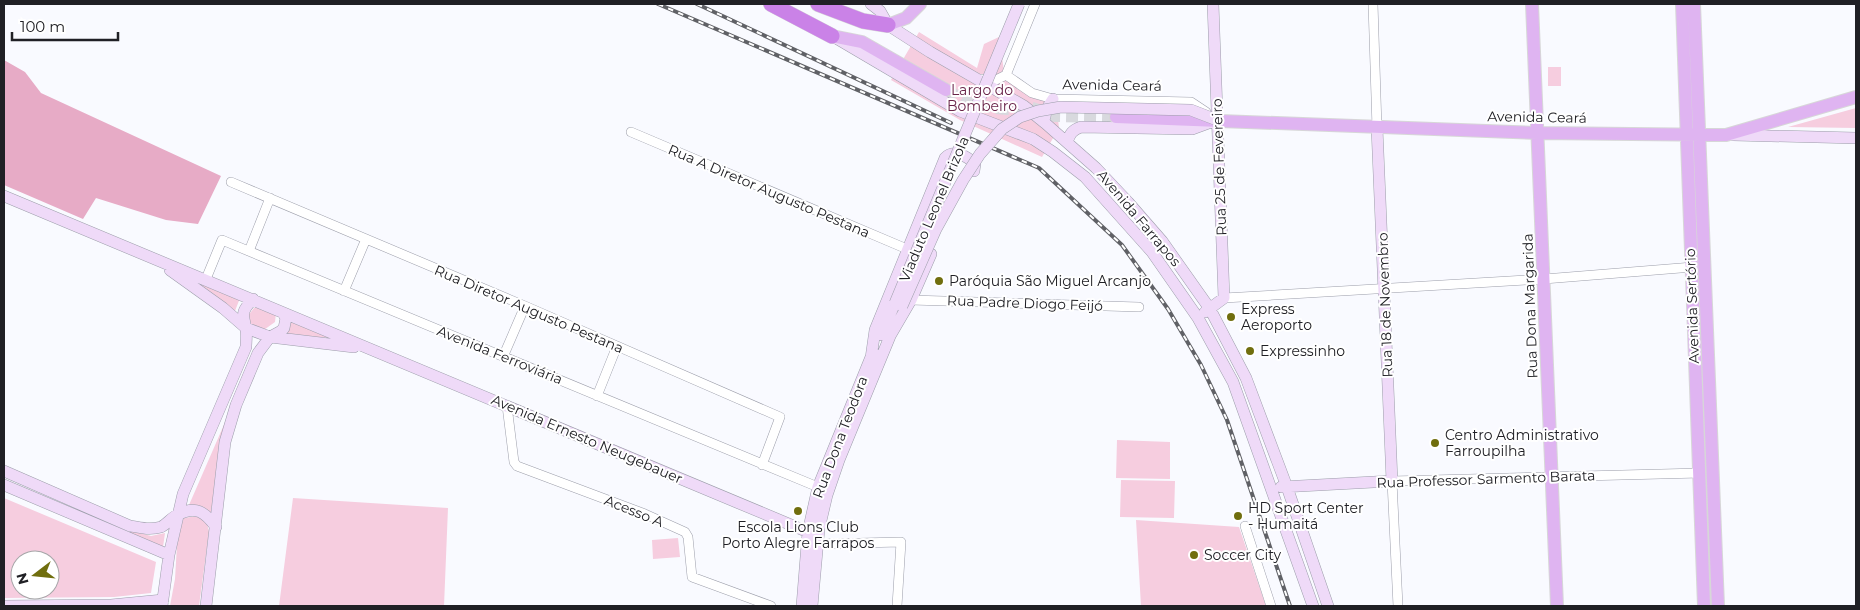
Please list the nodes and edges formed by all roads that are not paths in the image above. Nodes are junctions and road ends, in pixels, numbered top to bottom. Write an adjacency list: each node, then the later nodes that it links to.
1 (771, 4): 13 (highway)
2 (818, 4): 12 (highway)
3 (871, 4): 12 (main road)
4 (920, 4): 12 (main road)
5 (1019, 4): 43 (main road, Viaduto Leonel Brizola, bridge)
6 (1034, 4): 14 (street)
7 (1213, 4): 20 (main road, Rua 25 de Fevereiro)
8 (1373, 4): 22 (street, Rua 18 de Novembro)
9 (1532, 4): 24 (main road, Rua Dona Margarida)
10 (1682, 4): 25 (main road, Avenida Sertório)
11 (1694, 4): 25 (main road, Avenida Sertório)
12 (888, 25): 15 (main road, Avenida Farrapos)
13 (832, 36): 16 (main road); 48 (main road, Avenida Farrapos)
14 (1006, 75): 15 (street); 18 (street, Avenida Ceará)
15 (974, 79): 21 (main road, Avenida Farrapos)
16 (946, 90)
17 (1856, 97): 26 (main road)
18 (1053, 99): 20 (street, Avenida Ceará); 21 (main road)
19 (1116, 117): 20 (main road, Avenida Ceará)
20 (1217, 120): 22 (main road, Avenida Ceará); 28 (main road, Avenida Ceará); 41 (main road, Rua 25 de Fevereiro); 43 (main road, Viaduto Leonel Brizola, bridge)
21 (1044, 123): 28 (main road, Avenida Farrapos)
22 (1377, 128): 24 (main road, Avenida Ceará); 39 (main road, Rua 18 de Novembro)
23 (631, 132): 33 (street, Rua A Diretor Augusto Pestana)
24 (1538, 133): 25 (main road, Avenida Ceará); 38 (main road, Rua Dona Margarida)
25 (1694, 134): 26 (main road, Avenida Ceará); 36 (main road, Avenida Sertório); 86 (main road, Avenida Sertório)
26 (1726, 135): 27 (main road, Avenida Ceará)
27 (1856, 138)
28 (1067, 142): 46 (main road, Avenida Farrapos)
29 (231, 182): 31 (street, Rua Diretor Augusto Pestana)
30 (4, 196): 35 (main road, Avenida Ernesto Neugebauer)
31 (270, 198): 32 (street, Rua Diretor Augusto Pestana); 34 (street)
32 (366, 239): 40 (street); 44 (street, Rua Diretor Augusto Pestana)
33 (907, 249): 43 (main road); 54 (main road)
34 (248, 251): 37 (street, Avenida Ferroviária); 40 (street, Avenida Ferroviária)
35 (154, 258): 37 (main road, Avenida Ernesto Neugebauer); 49 (main road, Avenida Ernesto Neugebauer)
36 (1693, 267): 38 (street); 59 (main road, Avenida Sertório)
37 (206, 279): 42 (main road, Avenida Ernesto Neugebauer)
38 (1544, 279): 39 (street); 60 (main road, Rua Dona Margarida)
39 (1384, 288): 41 (street); 61 (main road, Rua 18 de Novembro)
40 (344, 291): 53 (street, Avenida Ferroviária)
41 (1224, 298): 46 (main road)
42 (253, 299): 47 (main road, Avenida Ernesto Neugebauer); 49 (main road)
43 (903, 303): 45 (street, Rua Padre Diogo Feijó); 54 (main road, Rua Dona Teodora); 69 (main road, Rua Dona Teodora)
44 (525, 306): 51 (street, Rua Diretor Augusto Pestana); 53 (street)
45 (1139, 306)
46 (1210, 309): 48 (main road); 64 (main road, Avenida Farrapos)
47 (283, 313): 50 (main road); 52 (main road, Avenida Ernesto Neugebauer)
48 (1198, 318): 65 (main road, Avenida Farrapos)
49 (246, 328): 50 (main road, Avenida Ernesto Neugebauer); 66 (main road)
50 (270, 337): 52 (main road, Avenida Ernesto Neugebauer); 68 (main road)
51 (617, 346): 55 (street); 57 (street, Rua Diretor Augusto Pestana)
52 (366, 348): 56 (main road, Avenida Ernesto Neugebauer)
53 (503, 357): 55 (street, Avenida Ferroviária)
54 (871, 358): 63 (main road, Rua Dona Teodora)
55 (597, 396): 57 (street, Avenida Ferroviária)
56 (507, 406): 69 (main road, Avenida Ernesto Neugebauer); 76 (street, Acesso A)
57 (762, 465): 63 (street, Avenida Ferroviária)
58 (4, 471): 66 (main road)
59 (1700, 473): 60 (street, Rua Professor Sarmento Barata); 85 (main road, Avenida Sertório)
60 (1552, 477): 61 (street, Rua Professor Sarmento Barata); 84 (main road, Rua Dona Margarida)
61 (1392, 481): 64 (main road, Rua Professor Sarmento Barata); 83 (street, Rua 18 de Novembro)
62 (4, 485): 71 (main road)
63 (818, 487): 69 (main road, Rua Dona Teodora)
64 (1287, 487): 65 (main road, Rua Professor Sarmento Barata); 82 (main road, Avenida Farrapos)
65 (1272, 488): 81 (main road, Avenida Farrapos)
66 (177, 515): 68 (main road); 71 (main road)
67 (1245, 526): 80 (street)
68 (216, 527): 75 (main road)
69 (813, 530): 70 (main road, Rua Dona Teodora); 72 (main road, Rua Dona Teodora)
70 (818, 544): 72 (street); 78 (main road, Rua Dona Teodora); 79 (street)
71 (169, 555): 73 (main road)
72 (805, 557): 77 (main road, Rua Dona Teodora)
73 (162, 603): 74 (main road)
74 (4, 606)
75 (206, 606)
76 (771, 606)
77 (802, 606)
78 (812, 606)
79 (897, 606)
80 (1271, 606)
81 (1314, 606)
82 (1328, 606)
83 (1398, 606)
84 (1557, 606)
85 (1704, 606)
86 (1718, 606)

